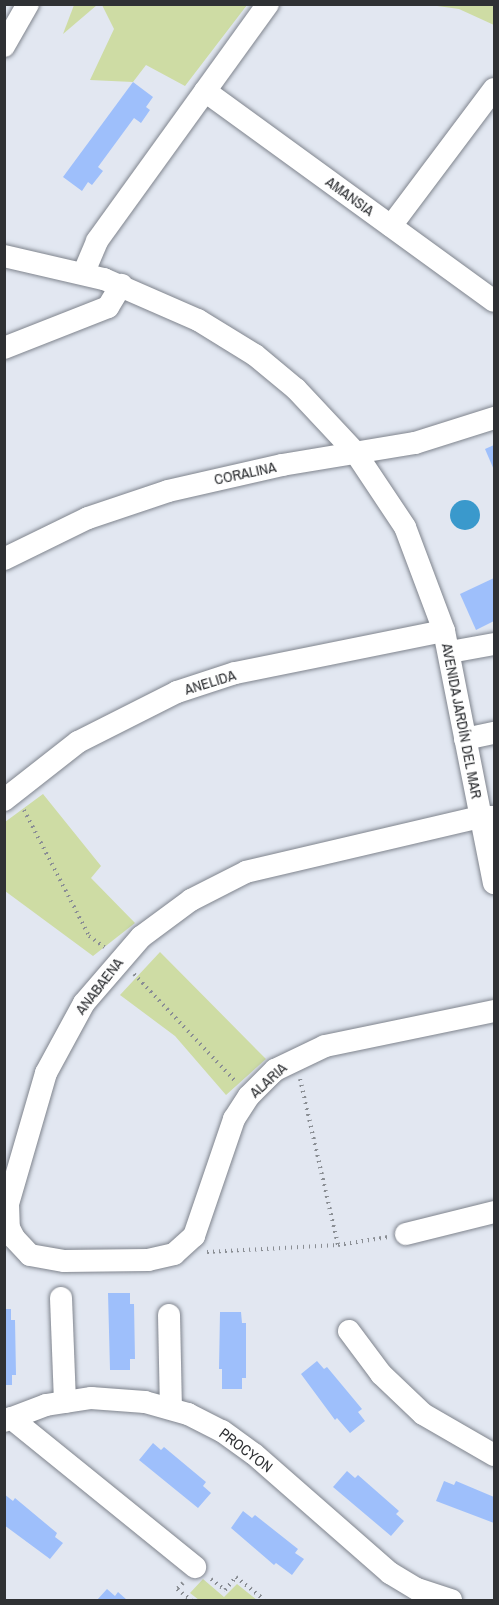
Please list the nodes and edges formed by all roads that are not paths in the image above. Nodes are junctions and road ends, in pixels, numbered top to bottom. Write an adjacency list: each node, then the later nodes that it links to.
1 (28, 4): 3 (street)
2 (267, 4): 5 (street)
3 (4, 46)
4 (495, 89): 6 (street)
5 (205, 91): 6 (street, AMANSIA); 8 (street)
6 (391, 226): 10 (street, AMANSIA)
7 (4, 256): 8 (street, AVENIDA JARDÍN DEL MAR)
8 (84, 273): 9 (street, AVENIDA JARDÍN DEL MAR)
9 (121, 285): 11 (street); 13 (street, AVENIDA JARDÍN DEL MAR)
10 (495, 301)
11 (4, 348)
12 (495, 418): 13 (street, CORALINA)
13 (355, 452): 14 (street, CORALINA); 15 (street, AVENIDA JARDÍN DEL MAR)
14 (4, 559)
15 (447, 641): 16 (street, ANELIDA); 18 (street, AVENIDA JARDÍN DEL MAR); 19 (street, ANELIDA)
16 (495, 644)
17 (495, 733): 18 (street)
18 (465, 739): 20 (street, AVENIDA JARDÍN DEL MAR)
19 (4, 800)
20 (487, 817): 21 (street, AVENIDA JARDÍN DEL MAR); 25 (street, ANABAENA)
21 (495, 883)
22 (495, 1011): 25 (street, ALARIA)
23 (495, 1212): 24 (street)
24 (406, 1234)
25 (174, 1254)
26 (61, 1298): 29 (street)
27 (169, 1315): 30 (street)
28 (349, 1331): 32 (street)
29 (64, 1402): 30 (street, PROCYON); 31 (street, PROCYON)
30 (171, 1408): 34 (street, PROCYON)
31 (8, 1419): 33 (street)
32 (495, 1455)
33 (195, 1567)
34 (451, 1600)

